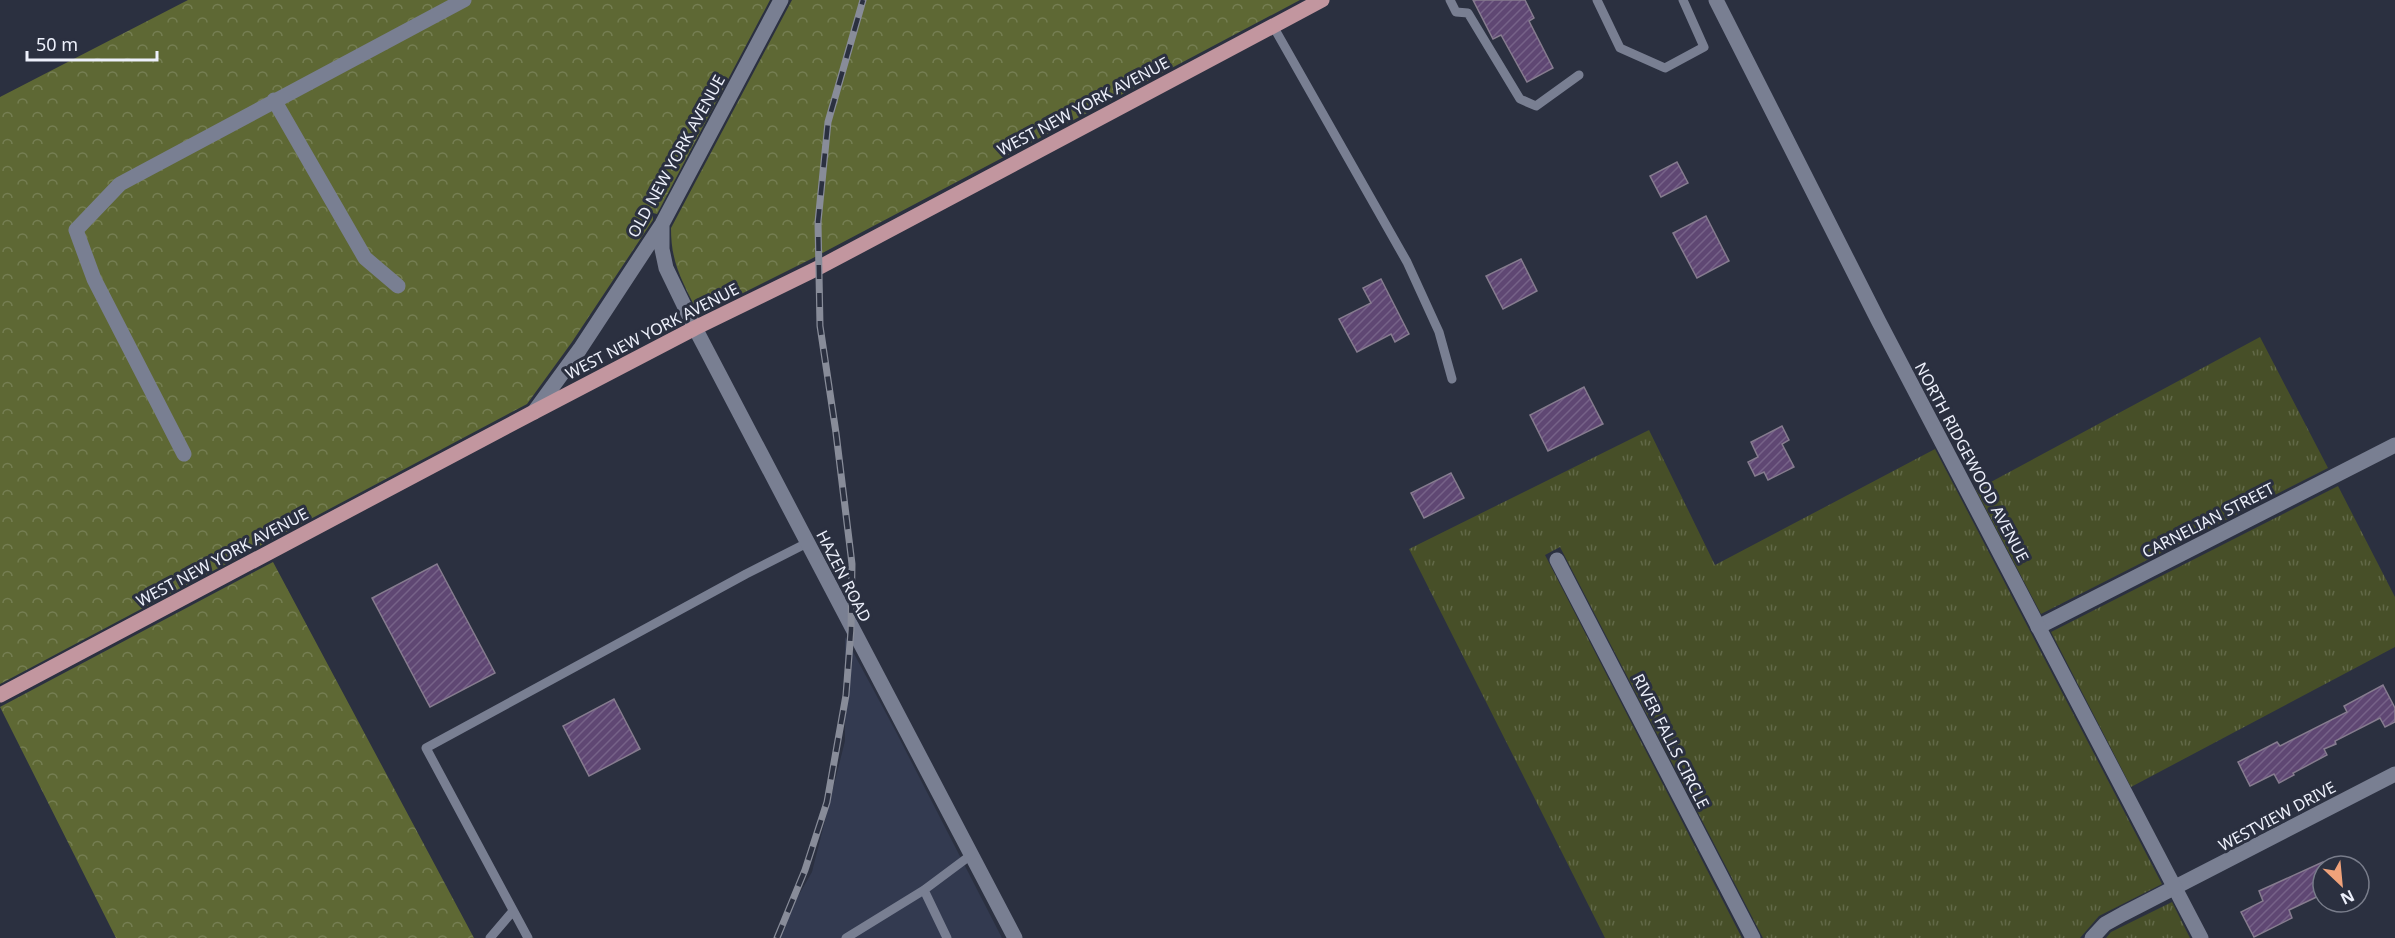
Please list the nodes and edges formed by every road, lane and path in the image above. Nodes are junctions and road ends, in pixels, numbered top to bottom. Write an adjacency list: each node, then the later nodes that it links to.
1 (464, 0): 10 (street)
2 (781, 0): 11 (street, OLD NEW YORK AVENUE)
3 (1322, 0): 8 (main road, WEST NEW YORK AVENUE)
4 (1450, 0): 9 (lane)
5 (1597, 0): 6 (lane)
6 (1683, 0)
7 (1716, 0): 20 (street, NORTH RIDGEWOOD AVENUE)
8 (1273, 26): 13 (main road, WEST NEW YORK AVENUE); 14 (lane)
9 (1579, 75)
10 (274, 100): 12 (street); 17 (street)
11 (662, 224): 13 (street, HAZEN ROAD); 15 (street, OLD NEW YORK AVENUE)
12 (399, 286)
13 (695, 328): 15 (main road, WEST NEW YORK AVENUE); 18 (street, HAZEN ROAD)
14 (1452, 379)
15 (534, 412): 21 (main road, WEST NEW YORK AVENUE)
16 (2395, 445): 20 (street, CARNELIAN STREET)
17 (184, 454)
18 (807, 543): 23 (street, HAZEN ROAD); 26 (lane)
19 (1557, 560): 32 (street, RIVER FALLS CIRCLE)
20 (2038, 627): 24 (street, NORTH RIDGEWOOD AVENUE)
21 (0, 696)
22 (2395, 774): 24 (street, WESTVIEW DRIVE)
23 (971, 855): 25 (lane); 31 (street, HAZEN ROAD)
24 (2175, 889): 33 (street, WESTVIEW DRIVE); 34 (street, NORTH RIDGEWOOD AVENUE)
25 (924, 890): 29 (lane); 30 (lane)
26 (513, 910): 27 (lane); 28 (lane)
27 (490, 938)
28 (528, 938)
29 (846, 938)
30 (948, 938)
31 (1014, 938)
32 (1753, 938)
33 (2092, 938)
34 (2200, 938)

